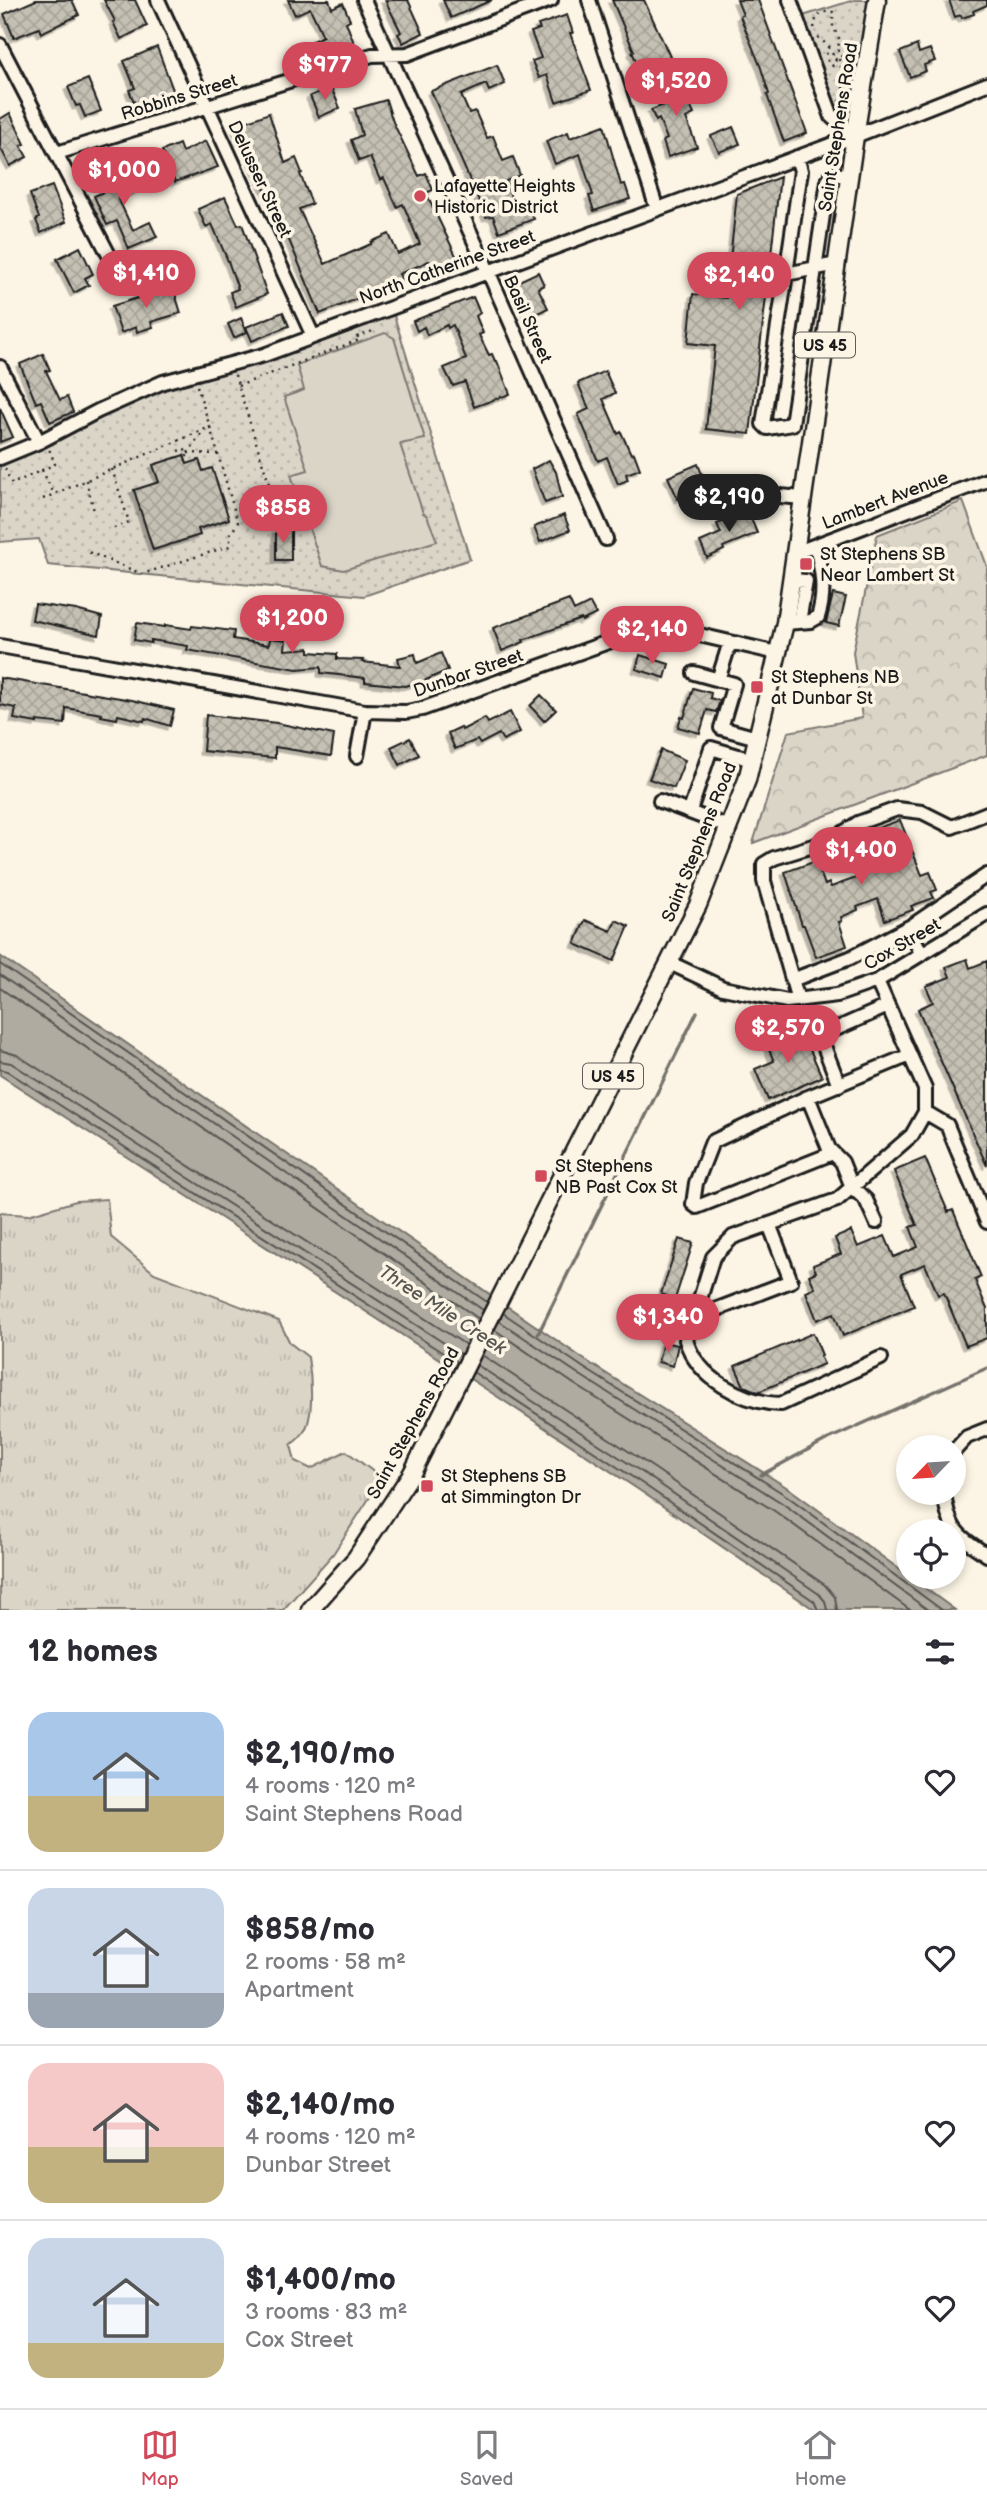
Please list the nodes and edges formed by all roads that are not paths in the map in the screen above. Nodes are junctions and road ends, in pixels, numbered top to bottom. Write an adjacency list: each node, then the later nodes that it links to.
1 (158, 0): 10 (street, Delusser Street)
2 (364, 0): 8 (street, Basil Street)
3 (551, 0): 8 (street, Robbins Street)
4 (589, 0): 15 (street)
5 (790, 0): 11 (street)
6 (877, 0): 11 (main road, Saint Stephens Road / US 45)
7 (0, 45): 12 (street)
8 (389, 54): 10 (street, Robbins Street); 18 (street, Basil Street)
9 (987, 84): 11 (street, North Catherine Street)
10 (208, 107): 12 (street, Robbins Street); 21 (street, Delusser Street)
11 (855, 136): 13 (street, North Catherine Street); 14 (main road, Saint Stephens Road / US 45)
12 (57, 153): 20 (street)
13 (797, 157): 15 (street, North Catherine Street); 19 (street)
14 (849, 174): 16 (main road, Saint Stephens Road / US 45); 17 (street)
15 (657, 209): 18 (street, North Catherine Street)
16 (836, 264): 17 (street); 23 (main road, Saint Stephens Road / US 45)
17 (815, 267): 19 (street); 24 (street)
18 (488, 271): 21 (street, North Catherine Street); 30 (street, Basil Street)
19 (786, 274): 24 (street)
20 (124, 284)
21 (313, 336): 25 (street, North Catherine Street)
22 (0, 367): 25 (street)
23 (814, 421): 24 (street); 29 (main road, Saint Stephens Road / US 45)
24 (792, 424)
25 (44, 446): 26 (street, North Catherine Street)
26 (3, 463)
27 (987, 480): 31 (street, Lambert Avenue)
28 (733, 492): 29 (street)
29 (803, 498): 32 (main road, Saint Stephens Road / US 45)
30 (606, 539)
31 (816, 545): 32 (street, Lambert Avenue); 33 (street)
32 (795, 554): 34 (main road, Saint Stephens Road / US 45)
33 (824, 577): 34 (street); 35 (street)
34 (799, 581): 35 (main road, Saint Stephens Road / US 45)
35 (792, 622): 38 (main road, Saint Stephens Road / US 45)
36 (730, 642): 38 (street, Dunbar Street); 40 (street); 41 (street, Dunbar Street)
37 (0, 646): 41 (street, Dunbar Street)
38 (777, 653): 42 (main road, Saint Stephens Road / US 45)
39 (694, 673): 40 (street)
40 (718, 680): 42 (street)
41 (365, 711): 43 (street)
42 (757, 738): 44 (main road, Saint Stephens Road / US 45)
43 (357, 756)
44 (752, 760): 46 (street); 48 (main road, Saint Stephens Road / US 45)
45 (660, 801): 46 (street)
46 (690, 811): 48 (street)
47 (987, 813): 54 (street)
48 (729, 827): 53 (main road, Saint Stephens Road / US 45)
49 (987, 875): 51 (street)
50 (987, 914): 52 (street, Cox Street)
51 (913, 925): 52 (street); 54 (street)
52 (921, 953): 55 (street, Cox Street)
53 (670, 963): 56 (street, Cox Street); 73 (main road, Saint Stephens Road / US 45)
54 (792, 980): 56 (street)
55 (877, 981): 56 (street, Cox Street); 57 (street)
56 (798, 1000)
57 (888, 1006): 58 (street); 59 (street)
58 (910, 1055): 59 (street); 61 (street)
59 (839, 1084): 60 (street)
60 (808, 1097): 62 (street); 62 (street)
61 (925, 1112): 63 (street); 65 (street)
62 (833, 1153): 63 (street)
63 (852, 1187): 64 (street); 66 (street)
64 (876, 1222)
65 (987, 1223)
66 (769, 1224): 67 (street); 67 (street)
67 (694, 1318): 68 (street)
68 (881, 1358)
69 (987, 1429): 70 (street)
70 (966, 1438)
71 (947, 1505): 72 (street)
72 (987, 1555)
73 (310, 1610)

